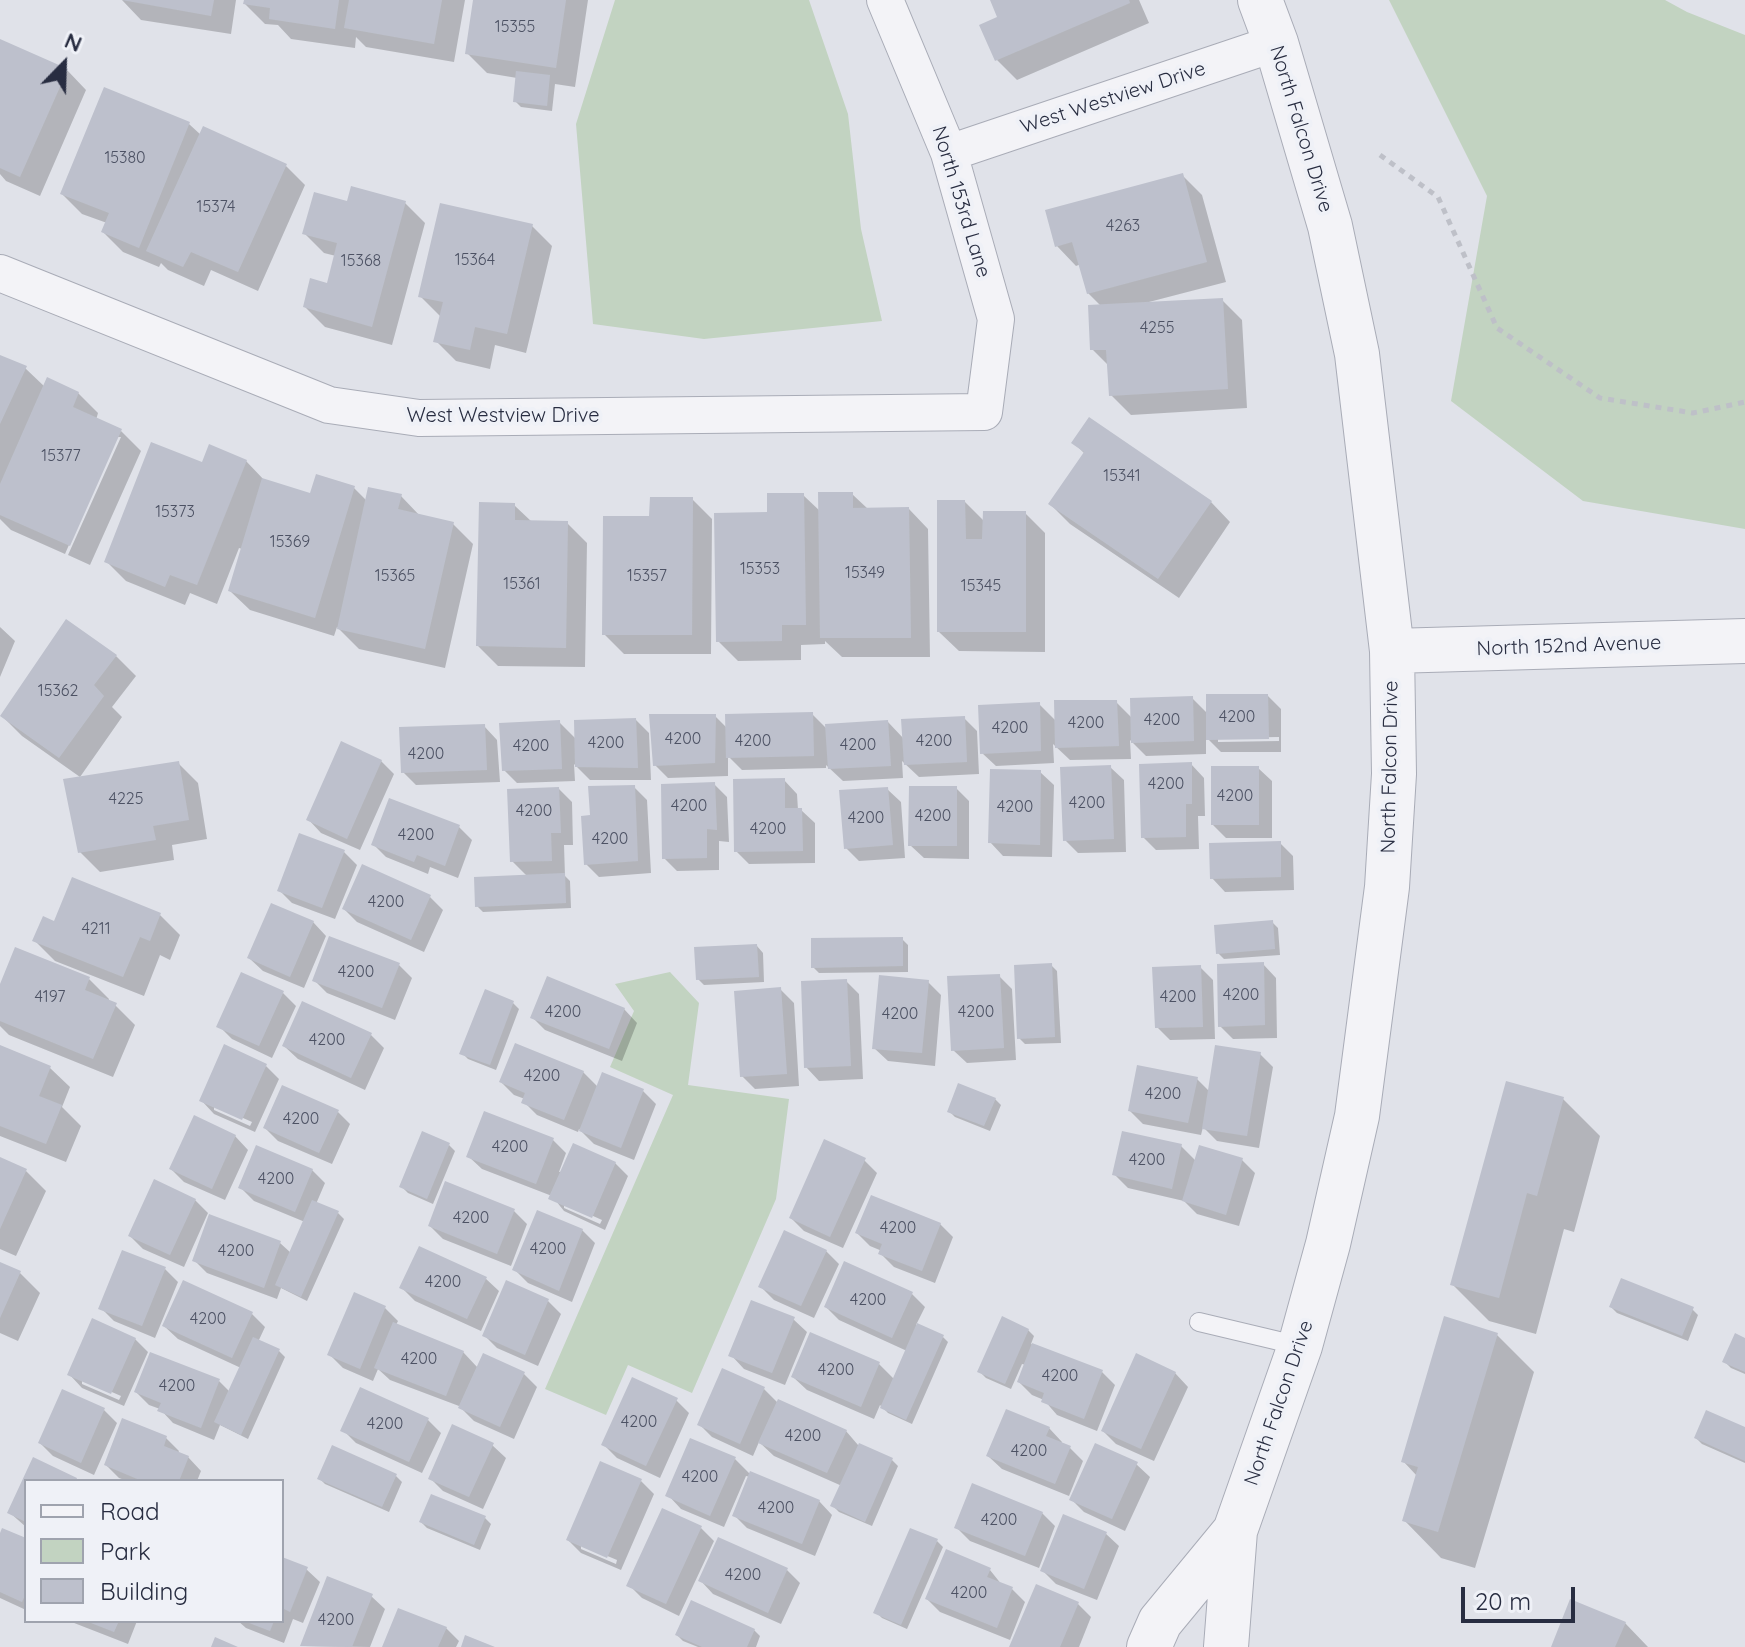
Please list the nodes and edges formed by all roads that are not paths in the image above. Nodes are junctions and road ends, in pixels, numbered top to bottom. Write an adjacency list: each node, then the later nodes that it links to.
1 (885, 0): 4 (street, North 153rd Lane)
2 (1260, 0): 3 (street, North Falcon Drive)
3 (1276, 43): 4 (street, West Westview Drive); 8 (street, North Falcon Drive)
4 (949, 153): 6 (street, North 153rd Lane)
5 (0, 273): 6 (street, West Westview Drive)
6 (984, 412)
7 (1745, 641): 8 (street, North 152nd Avenue)
8 (1392, 651): 10 (street, North Falcon Drive)
9 (1199, 1322): 10 (lane)
10 (1300, 1346): 11 (street, North Falcon Drive)
11 (1235, 1531): 12 (street, North Falcon Drive); 13 (street, North Falcon Drive)
12 (1149, 1647)
13 (1226, 1647)

